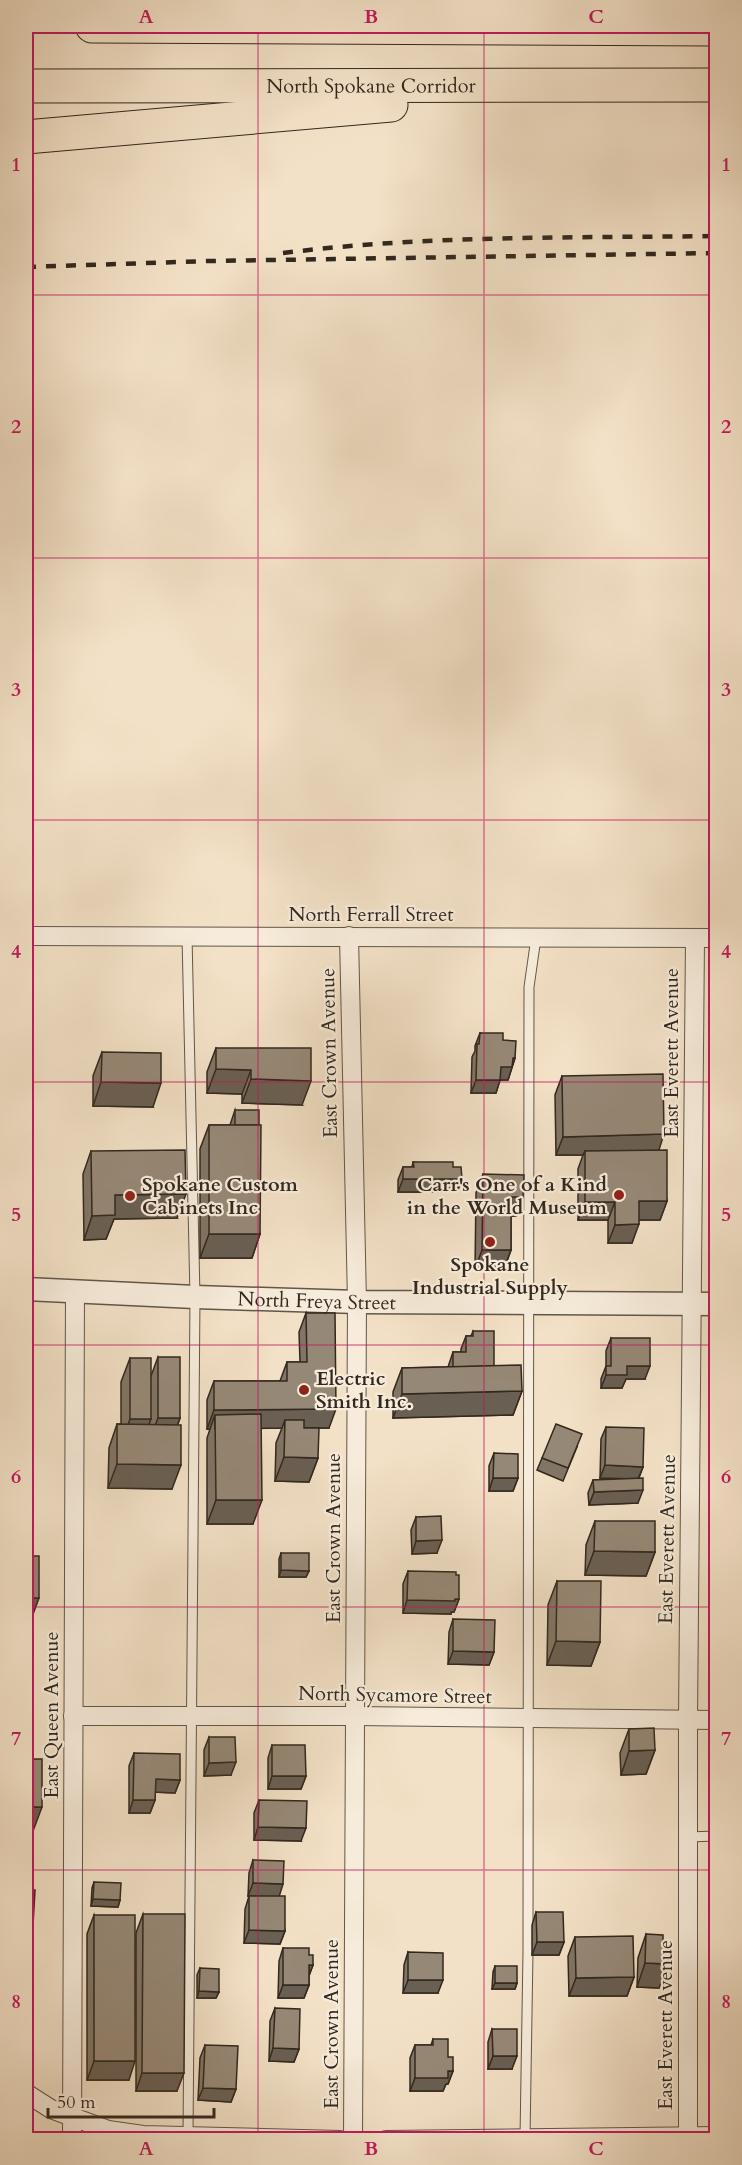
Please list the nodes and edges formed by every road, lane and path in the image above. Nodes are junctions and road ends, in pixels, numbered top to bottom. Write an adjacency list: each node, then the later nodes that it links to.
1 (92, 26): 3 (highway)
2 (660, 26): 3 (highway)
3 (708, 29)
4 (658, 85): 5 (highway, North Spokane Corridor); 6 (highway, North Spokane Corridor); 7 (highway)
5 (717, 85)
6 (26, 86)
7 (26, 137)
8 (26, 936): 9 (street, North Ferrall Street)
9 (187, 936): 10 (street, North Ferrall Street); 16 (lane)
10 (349, 936): 11 (street, North Ferrall Street); 17 (street, East Crown Avenue)
11 (536, 938): 12 (street, North Ferrall Street); 18 (lane)
12 (694, 938): 13 (street, North Ferrall Street); 19 (street, East Everett Avenue)
13 (717, 938)
14 (26, 1289): 15 (street, North Freya Street)
15 (75, 1290): 16 (street, North Freya Street); 21 (street, East Queen Avenue)
16 (195, 1297): 17 (street, North Freya Street); 22 (lane)
17 (357, 1302): 18 (street, North Freya Street); 23 (street, East Crown Avenue)
18 (527, 1303): 19 (street, North Freya Street); 24 (lane)
19 (692, 1304): 20 (street, North Freya Street); 25 (street, East Everett Avenue)
20 (717, 1304)
21 (73, 1716): 22 (street, North Sycamore Street); 30 (street, East Queen Avenue)
22 (193, 1716): 23 (street, North Sycamore Street); 32 (lane)
23 (355, 1716): 24 (street, North Sycamore Street); 37 (street, East Crown Avenue)
24 (527, 1718): 25 (street, North Sycamore Street); 33 (lane)
25 (688, 1720): 26 (street, North Sycamore Street); 28 (street, East Everett Avenue)
26 (717, 1720)
27 (717, 1836): 28 (lane)
28 (688, 1837): 34 (street, East Everett Avenue)
29 (26, 2092): 30 (street)
30 (72, 2118): 32 (street); 35 (street, East Queen Avenue)
31 (717, 2136): 34 (street)
32 (189, 2137): 36 (street)
33 (525, 2138): 34 (street); 38 (street)
34 (688, 2138)
35 (72, 2139)
36 (340, 2139)
37 (353, 2139)
38 (386, 2139)

